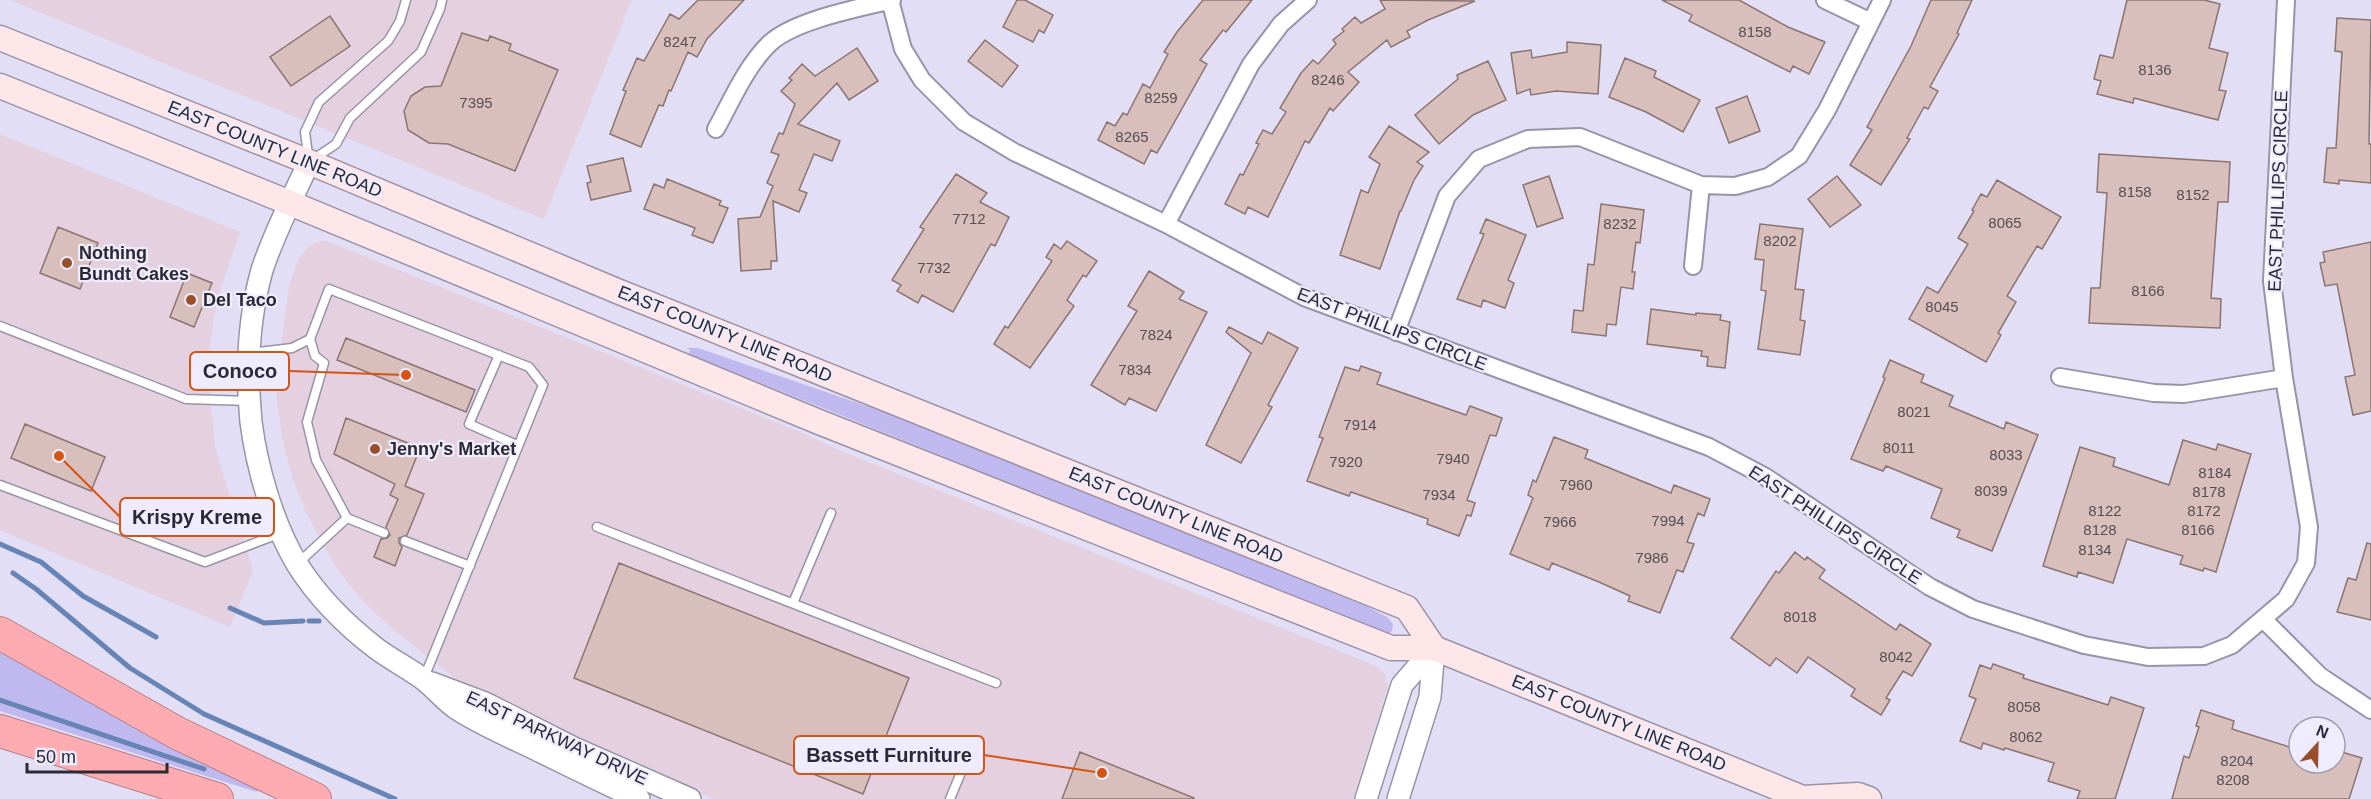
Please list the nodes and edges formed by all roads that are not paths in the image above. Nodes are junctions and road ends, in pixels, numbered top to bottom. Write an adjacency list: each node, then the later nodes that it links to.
1 (406, 0): 12 (lane)
2 (442, 0): 12 (lane)
3 (891, 0): 11 (street); 15 (street, EAST PHILLIPS CIRCLE)
4 (1308, 0): 15 (street)
5 (1825, 0): 8 (street)
6 (1882, 0): 8 (street)
7 (2286, 0): 23 (street, EAST PHILLIPS CIRCLE)
8 (1871, 22): 13 (street)
9 (0, 38): 12 (main road, EAST COUNTY LINE ROAD)
10 (0, 86): 14 (main road, EAST COUNTY LINE ROAD)
11 (716, 129)
12 (309, 162): 14 (street, EAST PARKWAY DRIVE); 38 (main road, EAST COUNTY LINE ROAD)
13 (1701, 185): 16 (street); 18 (street)
14 (290, 203): 20 (street, EAST PARKWAY DRIVE); 38 (main road, EAST COUNTY LINE ROAD)
15 (1166, 224): 18 (street, EAST PHILLIPS CIRCLE)
16 (1693, 266)
17 (0, 326): 24 (lane)
18 (1396, 332): 36 (street, EAST PHILLIPS CIRCLE)
19 (310, 339): 20 (lane); 21 (lane); 28 (lane)
20 (248, 353): 24 (street, EAST PARKWAY DRIVE)
21 (499, 355): 25 (lane); 25 (lane)
22 (2060, 377): 23 (street)
23 (2284, 378): 36 (street, EAST PHILLIPS CIRCLE)
24 (249, 401): 30 (street, EAST PARKWAY DRIVE)
25 (517, 445): 34 (lane)
26 (0, 485): 30 (lane)
27 (831, 513): 35 (lane)
28 (347, 518): 31 (lane); 33 (lane)
29 (597, 527): 35 (lane)
30 (282, 532): 33 (street, EAST PARKWAY DRIVE)
31 (384, 533)
32 (405, 541): 34 (lane)
33 (297, 564): 39 (street, EAST PARKWAY DRIVE)
34 (470, 566): 39 (lane)
35 (793, 603): 40 (lane)
36 (2264, 620): 41 (street)
37 (0, 633): 46 (highway)
38 (1434, 648): 44 (main road, EAST COUNTY LINE ROAD); 50 (street); 51 (street)
39 (423, 680): 47 (street, EAST PARKWAY DRIVE); 48 (street, EAST PARKWAY DRIVE)
40 (996, 683)
41 (2371, 710)
42 (0, 731): 45 (highway)
43 (969, 753): 49 (lane)
44 (1804, 798): 52 (main road, EAST COUNTY LINE ROAD)
45 (217, 799)
46 (315, 799)
47 (639, 799)
48 (690, 799)
49 (950, 799)
50 (1366, 799)
51 (1398, 799)
52 (1869, 799)

